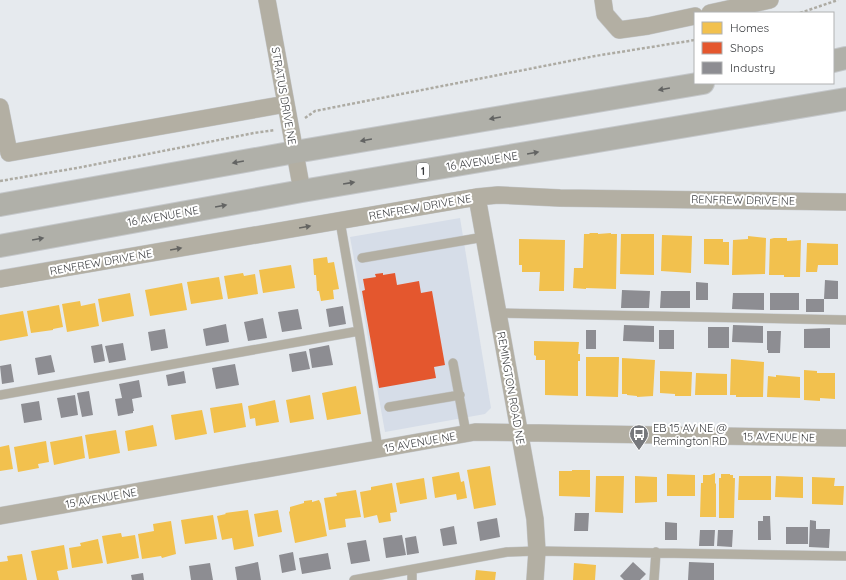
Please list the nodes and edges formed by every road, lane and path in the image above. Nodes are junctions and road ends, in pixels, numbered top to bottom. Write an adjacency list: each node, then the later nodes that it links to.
1 (267, 0): 13 (street, STRATUS DRIVE NE)
2 (603, 0): 7 (street)
3 (770, 0): 5 (street)
4 (838, 0): 6 (path)
5 (715, 12)
6 (803, 12)
7 (694, 16)
8 (694, 40): 15 (path)
9 (846, 58): 10 (highway)
10 (834, 61)
11 (697, 84): 16 (highway, one-way to 16)
12 (846, 100): 18 (highway, 16 AVENUE NE / 1, one-way to 12)
13 (286, 104): 14 (street); 15 (street, STRATUS DRIVE NE)
14 (0, 107)
15 (290, 128): 16 (street, STRATUS DRIVE NE); 17 (path)
16 (295, 152): 18 (street, STRATUS DRIVE NE); 21 (highway, one-way to 21)
17 (0, 181)
18 (302, 191): 24 (highway, 16 AVENUE NE / 1, one-way to 18)
19 (477, 196): 20 (street, RENFREW DRIVE NE); 22 (street, RENFREW DRIVE NE); 23 (street, REMINGTON ROAD NE)
20 (846, 202)
21 (0, 205)
22 (340, 221): 26 (street, RENFREW DRIVE NE, one-way to 22); 29 (lane)
23 (484, 237): 25 (lane); 27 (street, REMINGTON ROAD NE)
24 (0, 246)
25 (362, 258)
26 (0, 279)
27 (497, 313): 28 (lane); 34 (street, REMINGTON ROAD NE)
28 (846, 320)
29 (359, 331): 31 (lane); 37 (lane)
30 (453, 363): 32 (lane)
31 (0, 395)
32 (460, 395): 33 (lane); 35 (lane)
33 (389, 407)
34 (519, 432): 35 (street, 15 AVENUE NE); 36 (street, 15 AVENUE NE); 39 (street, REMINGTON ROAD NE)
35 (466, 433): 37 (street, 15 AVENUE NE)
36 (846, 438)
37 (378, 449): 38 (street, 15 AVENUE NE)
38 (0, 516)
39 (537, 551): 40 (lane); 42 (lane); 45 (street, REMINGTON ROAD NE)
40 (656, 552): 41 (lane); 46 (lane)
41 (846, 556)
42 (412, 570): 43 (lane); 44 (lane)
43 (354, 580)
44 (412, 580)
45 (535, 580)
46 (654, 580)

